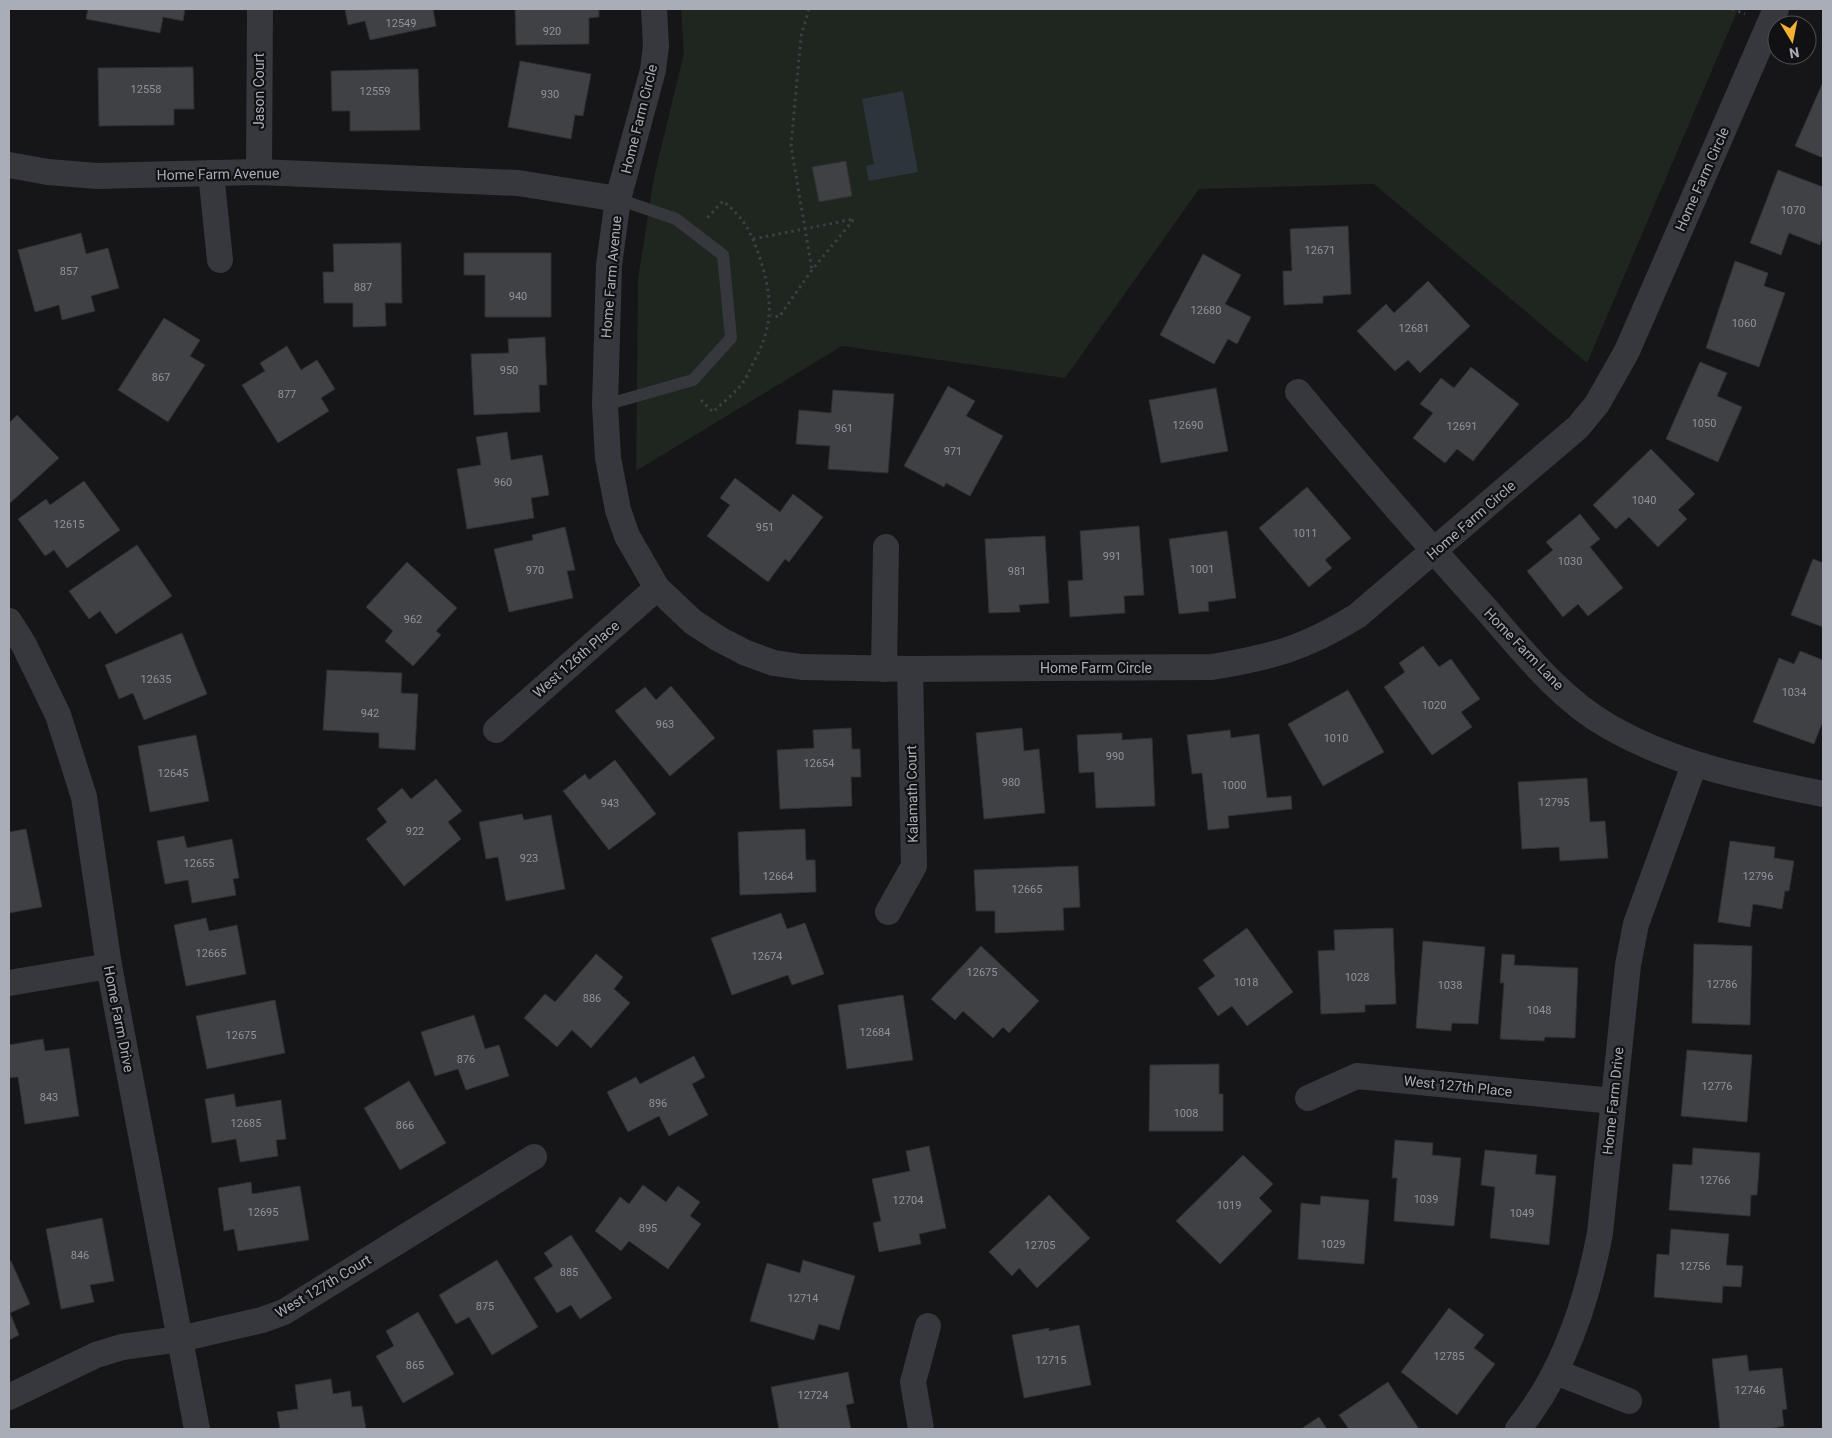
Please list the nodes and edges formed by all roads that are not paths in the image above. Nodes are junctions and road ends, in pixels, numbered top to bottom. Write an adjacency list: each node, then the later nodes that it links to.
1 (260, 9): 5 (street, Jason Court)
2 (654, 9): 7 (street, Home Farm Circle)
3 (1776, 9): 12 (street, Home Farm Circle)
4 (9, 165): 6 (street, Home Farm Avenue)
5 (259, 172): 6 (street, Home Farm Avenue); 7 (street, Home Farm Avenue)
6 (212, 174): 8 (street)
7 (618, 199): 10 (street, Home Farm Avenue); 10 (lane)
8 (220, 260)
9 (1298, 392): 12 (street, Home Farm Lane)
10 (605, 405): 13 (street, Home Farm Avenue)
11 (886, 547): 15 (street)
12 (1434, 552): 16 (street, Home Farm Circle); 18 (street, Home Farm Lane)
13 (657, 588): 15 (street, Home Farm Avenue); 17 (street, West 126th Place)
14 (9, 621): 21 (street, Home Farm Drive)
15 (884, 669): 16 (street, Home Farm Avenue)
16 (910, 669): 20 (street, Kalamath Court)
17 (496, 730)
18 (1694, 765): 19 (street, Home Farm Lane); 24 (street, Home Farm Drive)
19 (1823, 794)
20 (888, 912)
21 (109, 966): 22 (street); 27 (street, Home Farm Drive)
22 (9, 983)
23 (1308, 1098): 24 (street, West 127th Place)
24 (1613, 1101): 28 (street, Home Farm Drive)
25 (534, 1157): 27 (street, West 127th Court)
26 (928, 1326): 32 (street)
27 (180, 1339): 29 (street, West 127th Court); 31 (street, Home Farm Drive)
28 (1556, 1372): 30 (street); 33 (street, Home Farm Drive)
29 (9, 1398)
30 (1629, 1401)
31 (197, 1429)
32 (921, 1429)
33 (1518, 1429)

